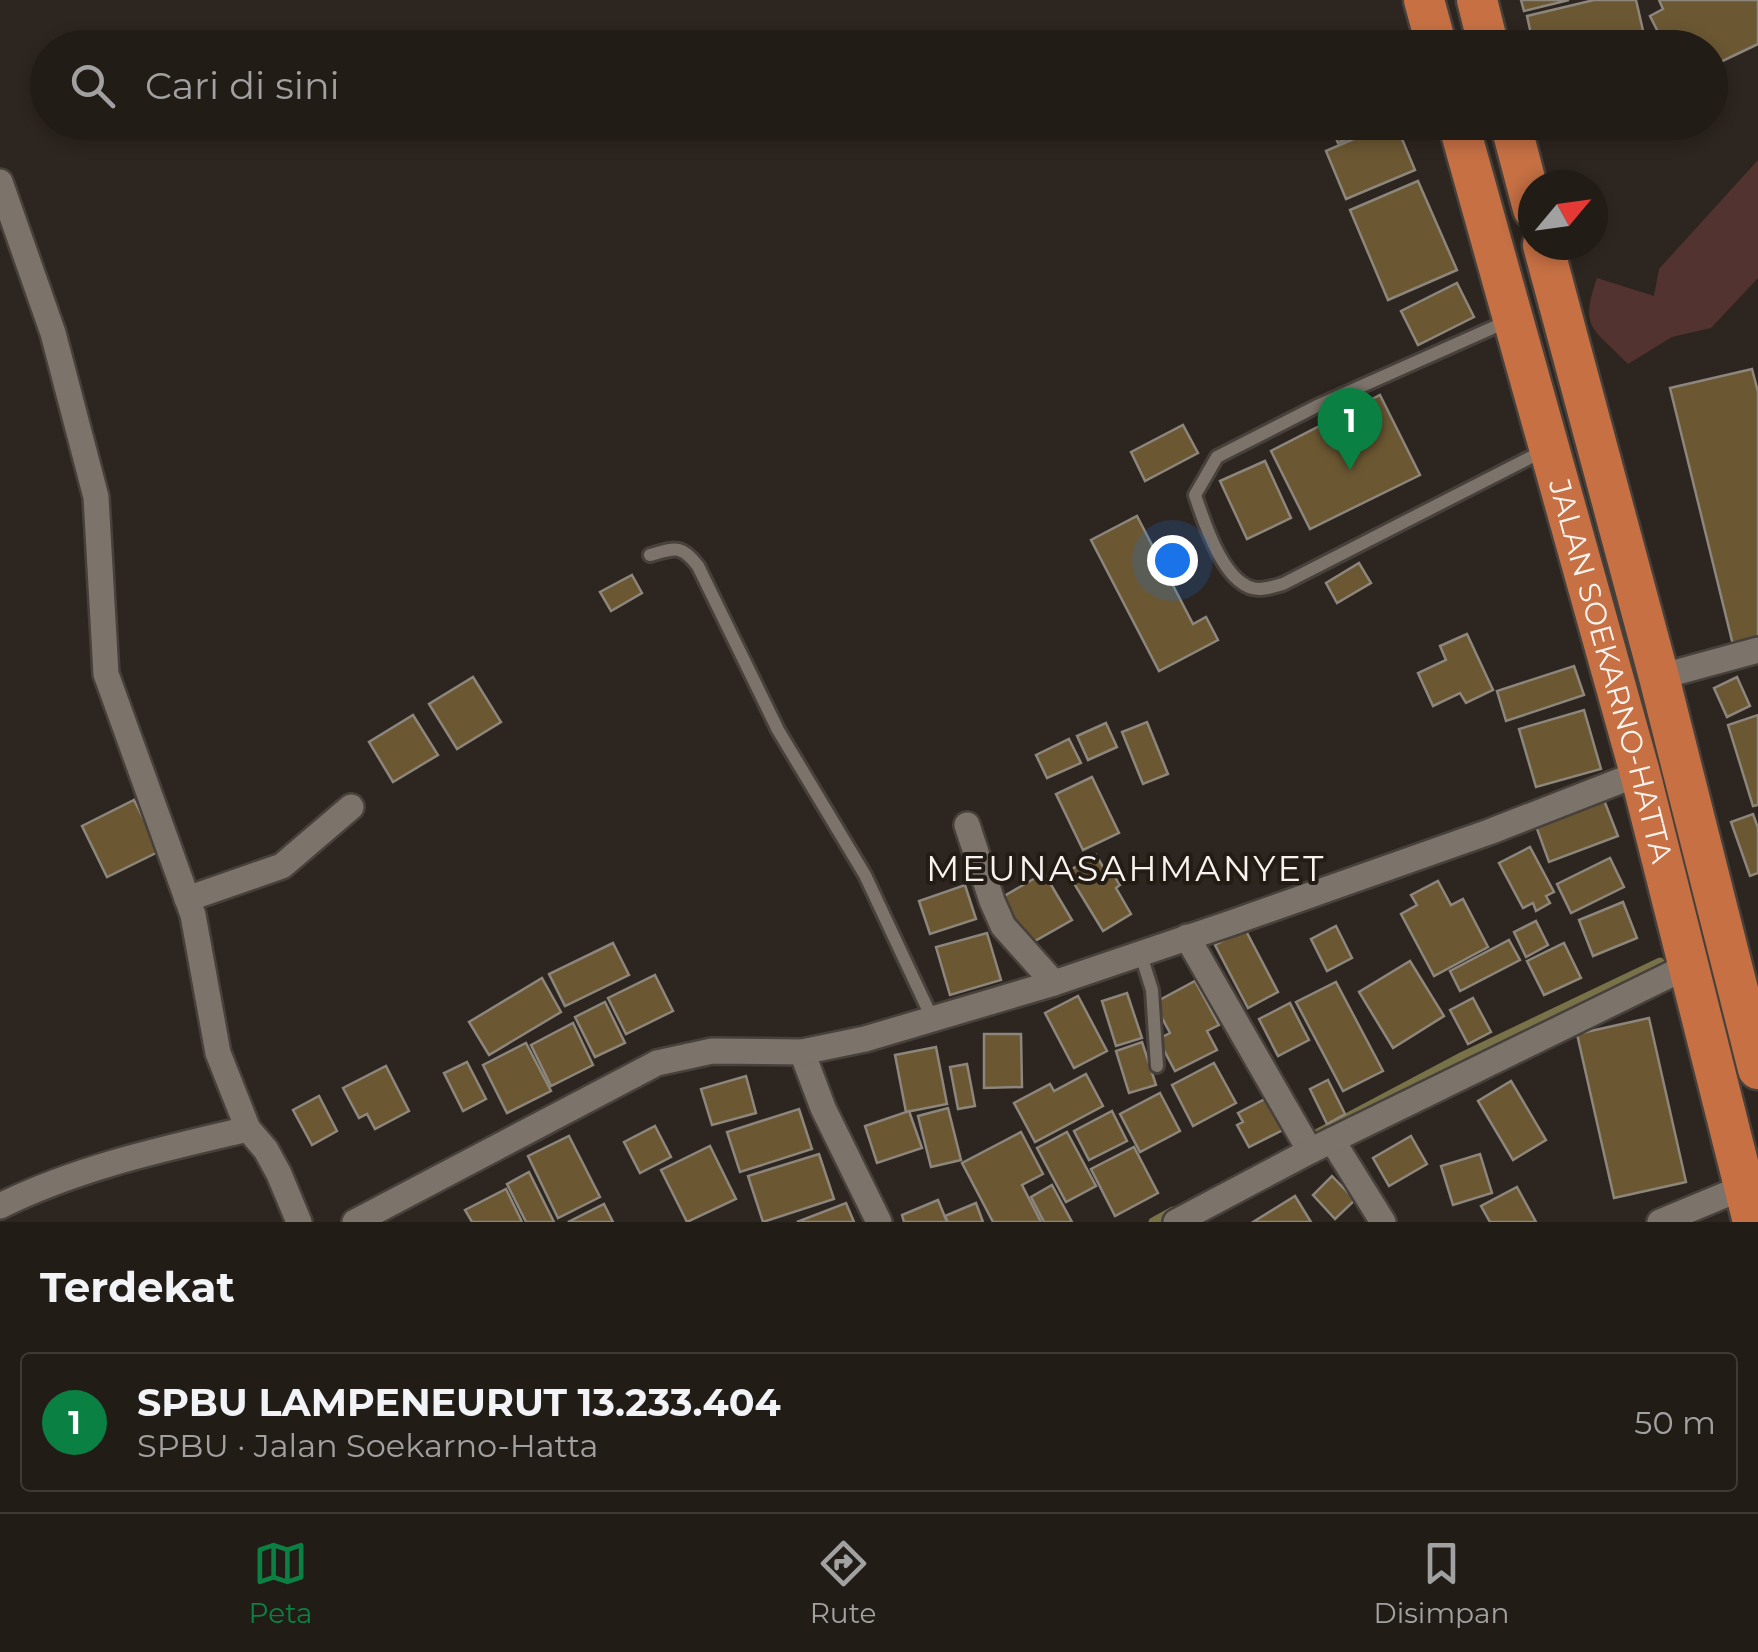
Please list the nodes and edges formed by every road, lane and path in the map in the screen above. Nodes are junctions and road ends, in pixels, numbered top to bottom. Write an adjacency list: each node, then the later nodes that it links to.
1 (1424, 0): 3 (highway)
2 (1476, 0): 4 (highway)
3 (1432, 30)
4 (1485, 30)
5 (1463, 140): 10 (highway, JALAN SOEKARNO-HATTA)
6 (1515, 140): 7 (highway)
7 (1523, 170)
8 (0, 182): 18 (street)
9 (1546, 260): 14 (highway, JALAN SOEKARNO-HATTA)
10 (1512, 320): 11 (highway, JALAN SOEKARNO-HATTA); 11 (lane)
11 (1548, 449): 15 (highway, JALAN SOEKARNO-HATTA)
12 (650, 555): 25 (lane)
13 (1758, 650): 14 (street)
14 (1659, 677): 19 (highway, JALAN SOEKARNO-HATTA)
15 (1640, 773): 20 (highway, JALAN SOEKARNO-HATTA); 21 (street)
16 (351, 808): 18 (street)
17 (967, 825): 24 (street)
18 (187, 898): 29 (street)
19 (1716, 906): 20 (highway); 28 (highway, JALAN SOEKARNO-HATTA)
20 (1674, 912): 23 (highway, JALAN SOEKARNO-HATTA)
21 (1187, 937): 22 (street); 30 (street)
22 (1140, 952): 24 (street); 27 (lane)
23 (1690, 964): 30 (street); 31 (highway, JALAN SOEKARNO-HATTA)
24 (1054, 983): 25 (street)
25 (932, 1018): 26 (street)
26 (802, 1052): 34 (street); 35 (street)
27 (1157, 1066)
28 (1758, 1069)
29 (248, 1129): 32 (street); 33 (street)
30 (1310, 1140): 36 (street); 37 (street)
31 (1749, 1205): 38 (street)
32 (0, 1206)
33 (299, 1222)
34 (355, 1222)
35 (878, 1222)
36 (1176, 1222)
37 (1383, 1222)
38 (1660, 1222)

